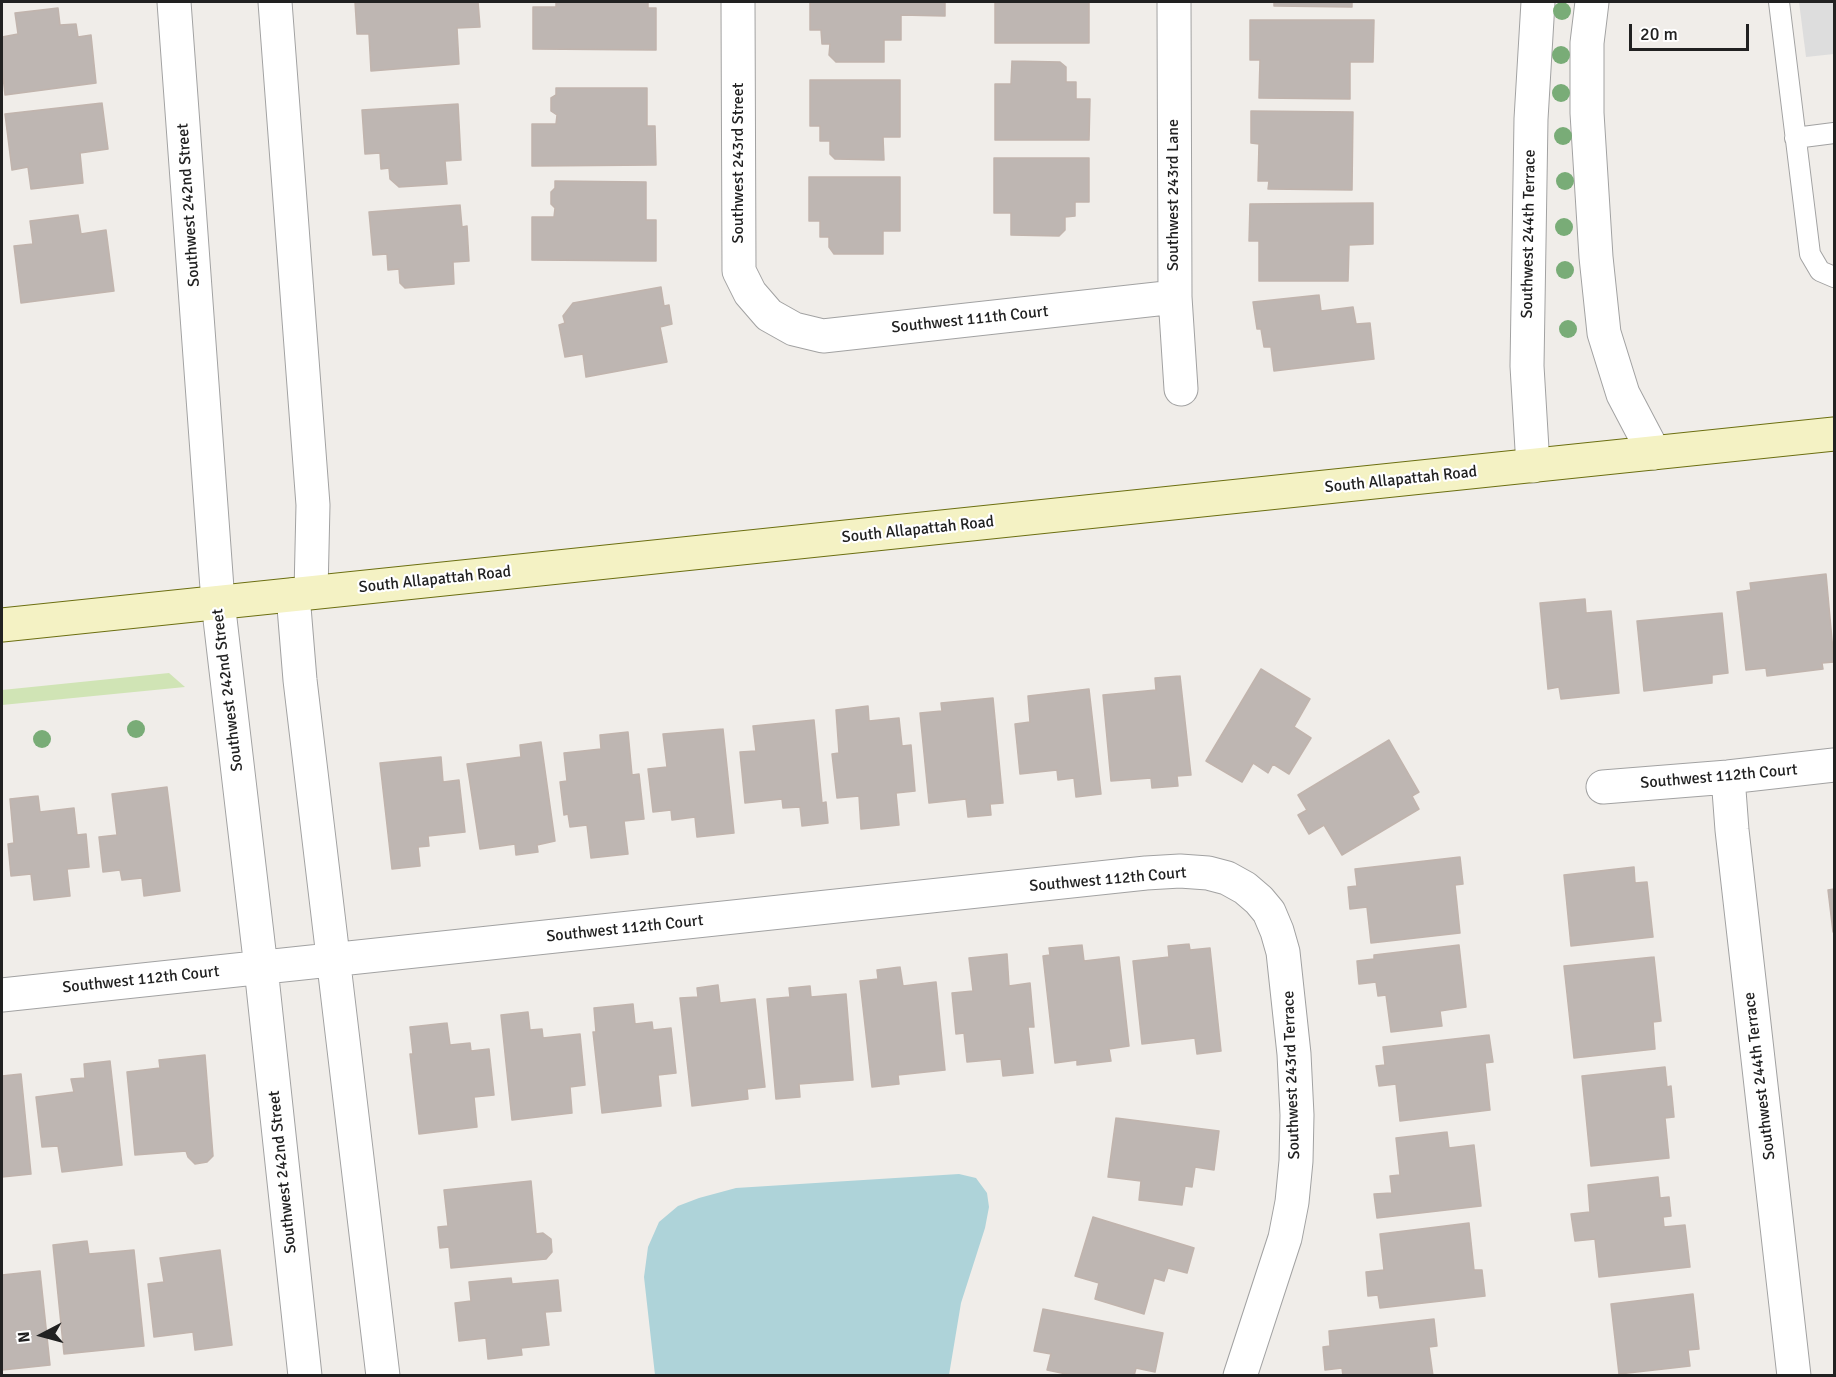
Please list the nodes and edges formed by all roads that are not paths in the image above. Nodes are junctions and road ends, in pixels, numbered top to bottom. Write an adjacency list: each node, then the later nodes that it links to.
1 (174, 2): 18 (street, Southwest 242nd Street)
2 (275, 2): 17 (street)
3 (738, 2): 12 (street, Southwest 243rd Street)
4 (1174, 2): 11 (street, Southwest 243rd Lane)
5 (1538, 2): 16 (street, Southwest 244th Terrace)
6 (1592, 2): 15 (street)
7 (1779, 2): 9 (lane)
8 (1834, 133): 9 (lane)
9 (1795, 138): 10 (lane)
10 (1834, 277)
11 (1174, 297): 12 (street, Southwest 111th Court); 13 (street, Southwest 243rd Lane)
12 (769, 315)
13 (1181, 389)
14 (1834, 434): 15 (main road, South Allapattah Road)
15 (1653, 453): 16 (main road, South Allapattah Road)
16 (1533, 466): 17 (main road, South Allapattah Road)
17 (302, 593): 18 (main road, South Allapattah Road); 24 (street)
18 (218, 602): 19 (main road, South Allapattah Road); 25 (street, Southwest 242nd Street)
19 (2, 625)
20 (1834, 765): 21 (street, Southwest 112th Court)
21 (1728, 777): 22 (street, Southwest 112th Court); 30 (street, Southwest 244th Terrace)
22 (1603, 787)
23 (1245, 888): 24 (street, Southwest 112th Court); 29 (street, Southwest 243rd Terrace)
24 (334, 960): 25 (street, Southwest 112th Court); 28 (street)
25 (261, 968): 26 (street, Southwest 112th Court); 27 (street, Southwest 242nd Street)
26 (2, 994)
27 (305, 1376)
28 (383, 1376)
29 (1240, 1376)
30 (1794, 1376)

